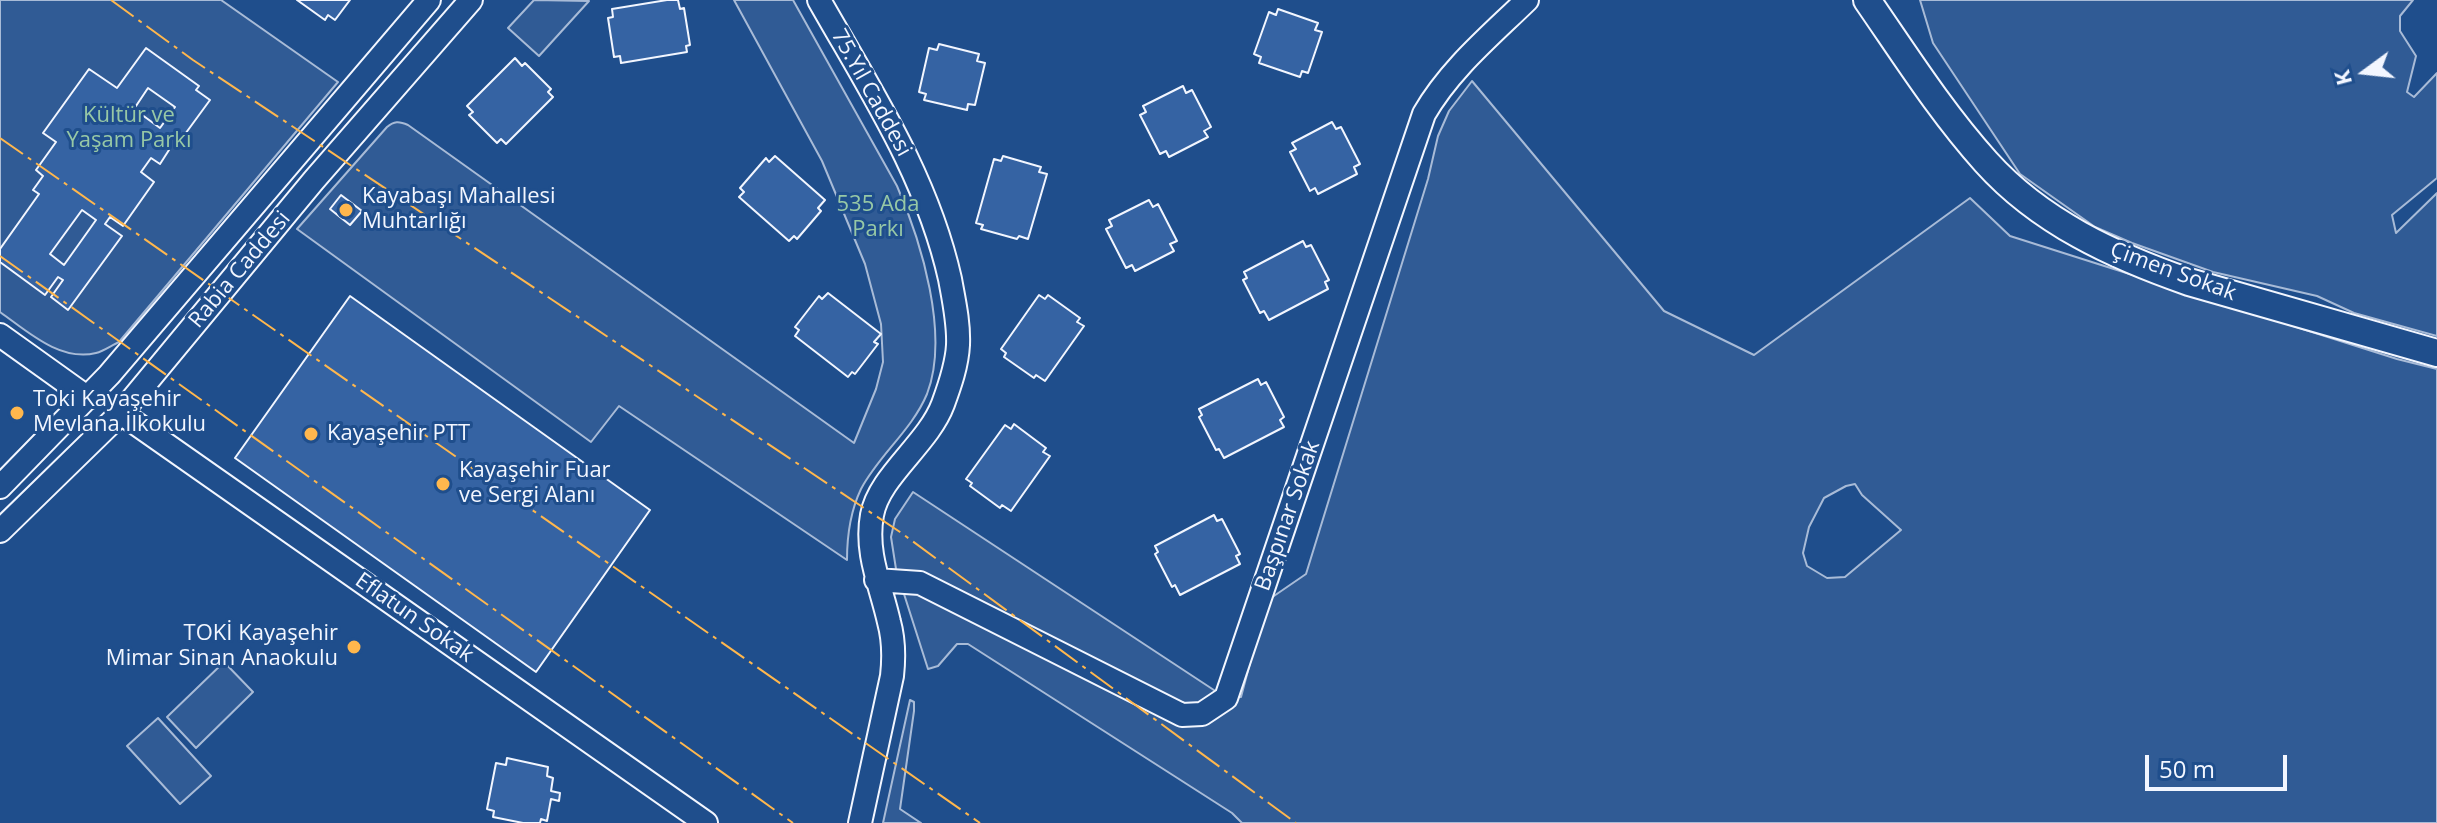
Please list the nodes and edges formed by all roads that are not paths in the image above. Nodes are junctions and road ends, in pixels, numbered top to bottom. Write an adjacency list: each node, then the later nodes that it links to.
1 (429, 0): 8 (street, Rabia Caddesi)
2 (471, 0): 9 (street, Rabia Caddesi)
3 (819, 0): 12 (street, 75.Yıl Caddesi)
4 (1527, 0): 12 (street, Başpınar Sokak)
5 (1867, 0): 7 (main road, Çimen Sokak)
6 (0, 335): 8 (street)
7 (2437, 353)
8 (88, 398): 10 (street, Rabia Caddesi)
9 (121, 413): 11 (street, Rabia Caddesi); 13 (street, Eflatun Sokak)
10 (0, 487)
11 (0, 531)
12 (876, 580): 14 (street, 75.Yıl Caddesi)
13 (706, 823)
14 (860, 823)

